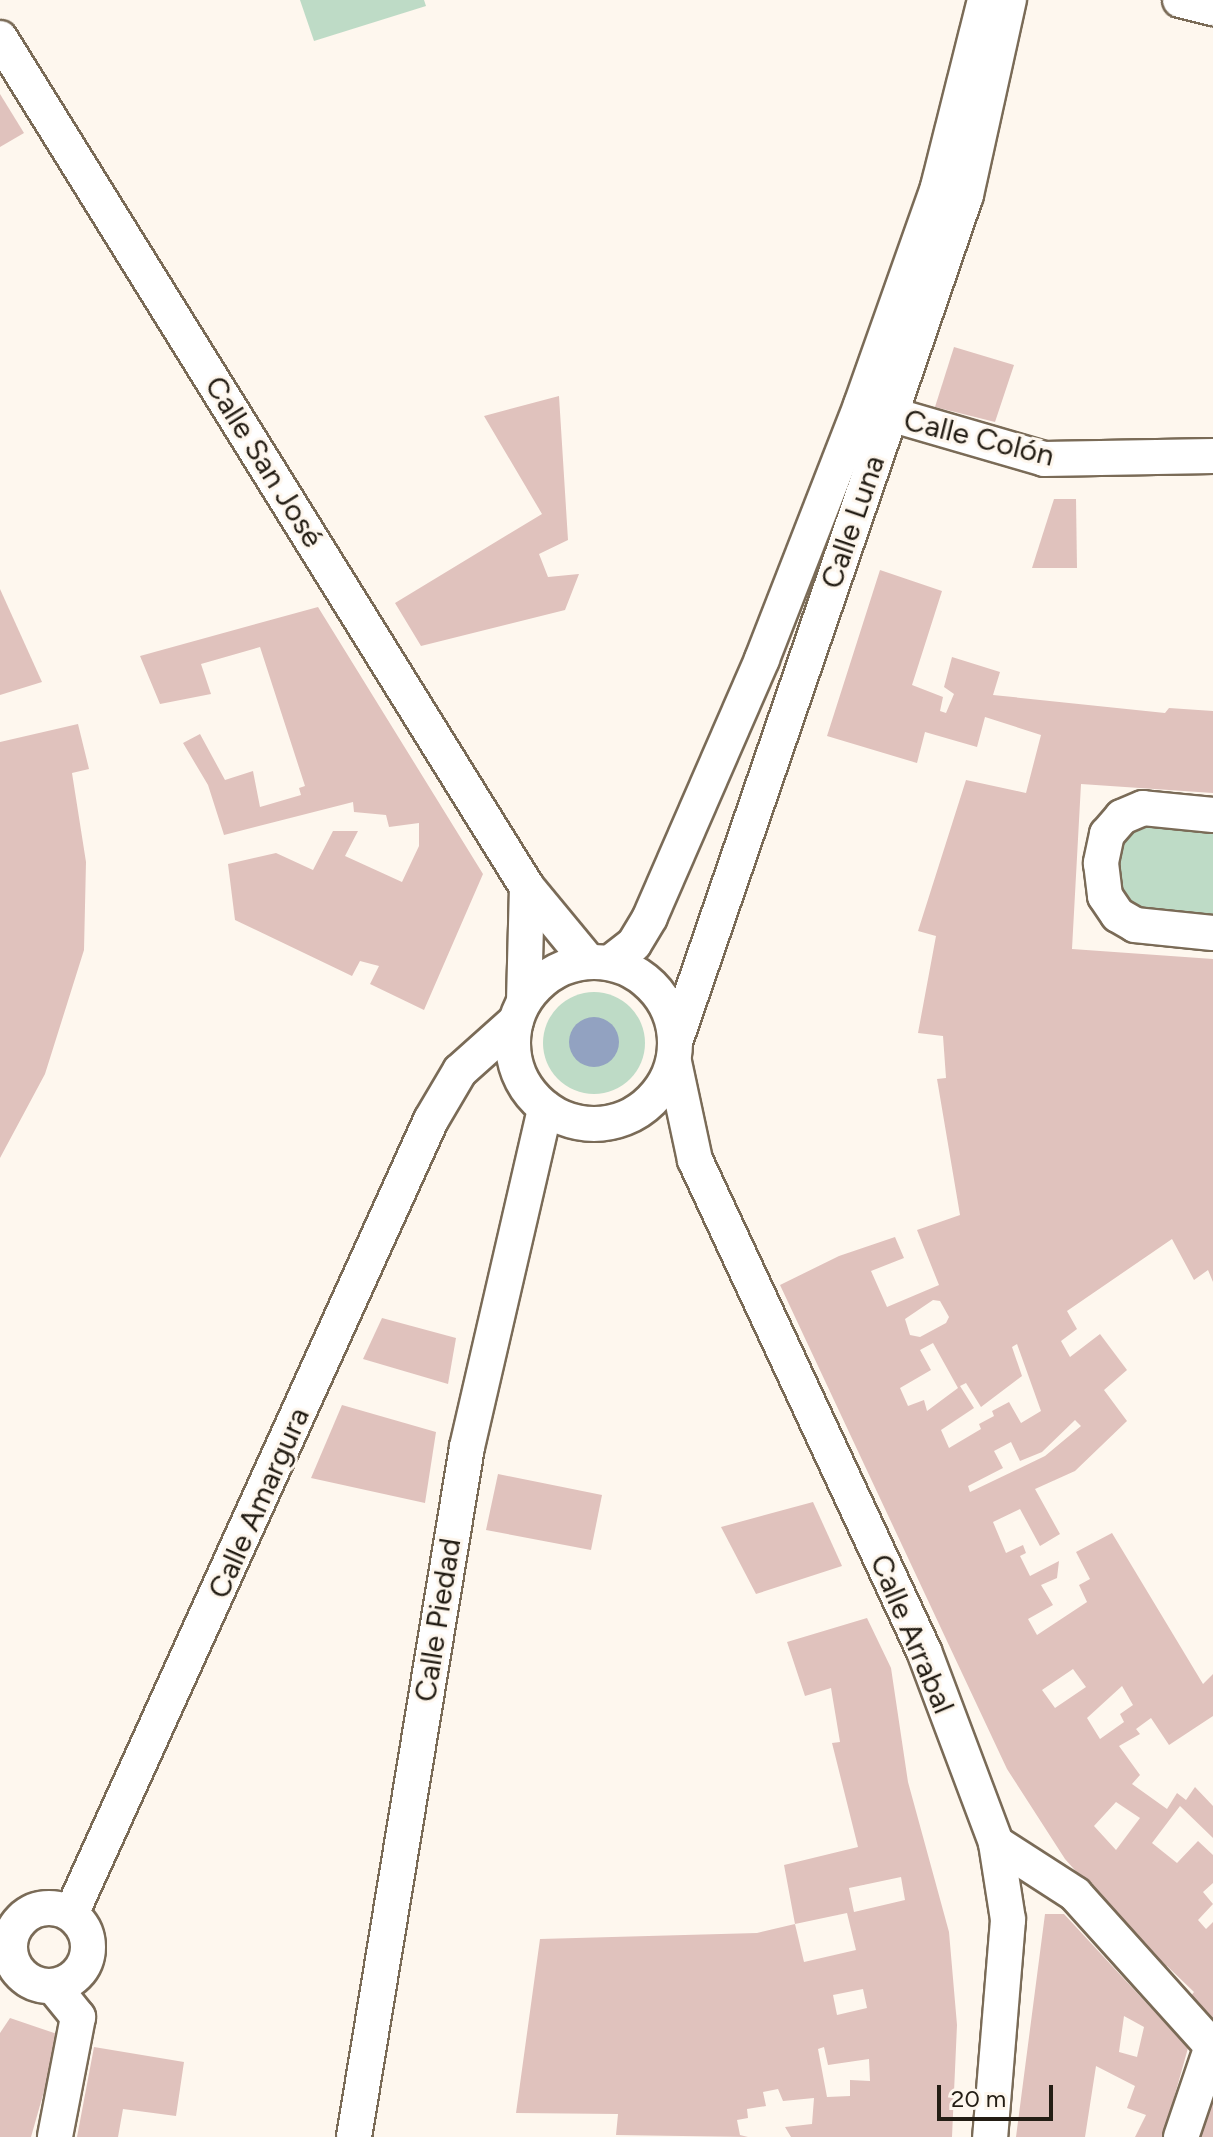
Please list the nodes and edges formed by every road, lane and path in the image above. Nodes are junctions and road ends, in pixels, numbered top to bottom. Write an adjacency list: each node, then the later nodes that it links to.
1 (985, 0): 6 (street, Calle Luna)
2 (1009, 0): 6 (street, Calle Luna)
3 (1180, 0): 4 (street)
4 (1213, 8)
5 (0, 38): 9 (street, Calle San José)
6 (875, 411): 7 (street, Calle Colón); 11 (street, Calle Luna); 13 (street, Calle Luna)
7 (1213, 456)
8 (1213, 815): 10 (street)
9 (527, 887): 11 (street, Calle San José); 12 (street)
10 (1213, 933)
11 (599, 961): 12 (street); 13 (street)
12 (520, 1011): 14 (street, Calle Amargura); 15 (street)
13 (675, 1050): 16 (street); 17 (street, Calle Arrabal)
14 (445, 1093): 15 (street); 19 (street, Calle Amargura)
15 (534, 1096): 16 (street); 25 (street, Calle Piedad)
16 (636, 1114): 17 (street, Calle Arrabal)
17 (695, 1160): 18 (street, Calle Arrabal)
18 (996, 1843): 23 (street); 26 (street, Calle Arrabal)
19 (71, 1914): 20 (street); 22 (street)
20 (10, 1916): 21 (street)
21 (8, 1978): 22 (street)
22 (53, 1986): 24 (street)
23 (1213, 2046): 27 (street)
24 (55, 2137)
25 (354, 2137)
26 (990, 2137)
27 (1181, 2137)

